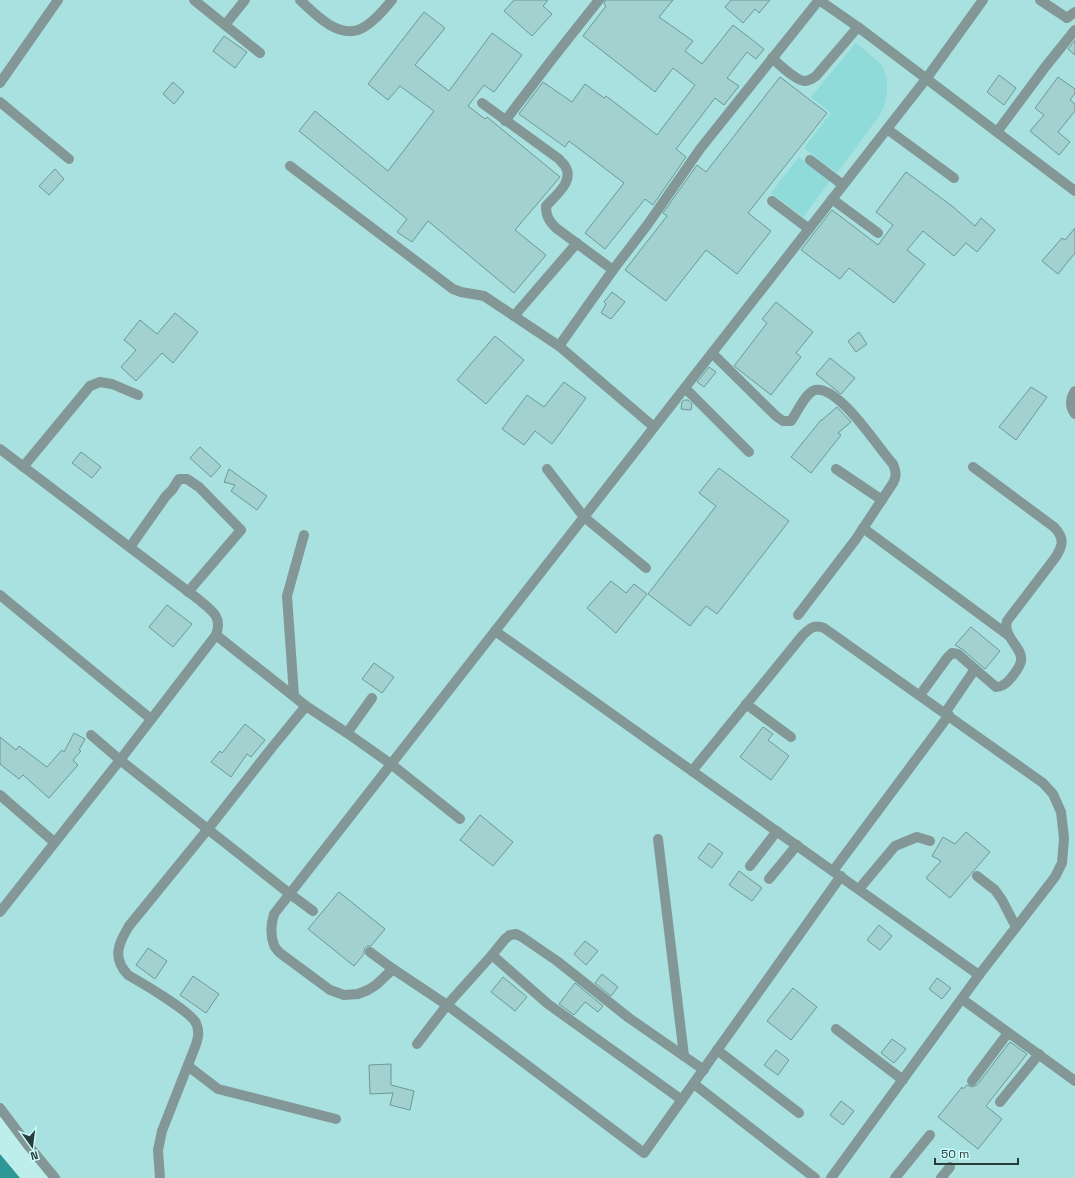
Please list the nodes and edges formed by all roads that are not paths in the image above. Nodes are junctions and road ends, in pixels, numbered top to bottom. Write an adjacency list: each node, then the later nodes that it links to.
1 (58, 0): 17 (street)
2 (194, 0): 11 (street)
3 (244, 0): 11 (street)
4 (300, 0): 5 (street)
5 (392, 0)
6 (599, 0): 20 (street)
7 (819, 0): 12 (street); 15 (street)
8 (983, 0): 16 (street)
9 (1040, 0): 10 (street)
10 (1075, 12)
11 (225, 25): 14 (street)
12 (858, 26): 15 (street); 16 (street)
13 (1075, 30): 22 (street)
14 (260, 53)
15 (772, 58): 34 (street)
16 (926, 78): 21 (street); 22 (street)
17 (0, 83)
18 (0, 102): 23 (street)
19 (482, 103): 20 (street)
20 (505, 121): 33 (street)
21 (887, 129): 26 (street); 27 (street)
22 (998, 132): 28 (street)
23 (69, 159)
24 (810, 160): 27 (street)
25 (290, 166): 35 (street)
26 (954, 178)
27 (843, 185): 29 (street)
28 (1075, 191)
29 (832, 199): 31 (street); 32 (street)
30 (772, 201): 31 (street)
31 (809, 229): 37 (street)
32 (878, 233)
33 (577, 243): 34 (street); 35 (street)
34 (613, 270): 36 (street)
35 (514, 316): 36 (street)
36 (559, 346): 42 (street)
37 (712, 352): 38 (street); 49 (street)
38 (685, 388): 42 (street); 44 (street)
39 (1075, 391): 41 (street)
40 (138, 395): 45 (street)
41 (1075, 414)
42 (654, 427): 50 (street)
43 (0, 449): 45 (street)
44 (749, 452)
45 (23, 467): 53 (street)
46 (973, 467): 60 (street)
47 (546, 469): 50 (street)
48 (836, 469): 49 (street)
49 (882, 500): 51 (street)
50 (584, 517): 54 (street); 58 (street)
51 (863, 528): 57 (street); 60 (street)
52 (304, 534): 63 (street)
53 (130, 547): 55 (street); 55 (street)
54 (646, 568)
55 (188, 592): 59 (street)
56 (0, 595): 68 (street)
57 (798, 615)
58 (495, 631): 73 (street); 74 (street)
59 (216, 635): 63 (street); 68 (street)
60 (1008, 635): 61 (street)
61 (975, 669): 62 (street); 67 (street)
62 (920, 695): 65 (street); 67 (street)
63 (294, 696): 66 (street)
64 (372, 698): 69 (street)
65 (746, 704): 71 (street); 74 (street)
66 (306, 706): 69 (street); 77 (street)
67 (947, 714): 84 (street); 91 (street)
68 (152, 719): 72 (street)
69 (347, 732): 73 (street)
70 (91, 735): 72 (street)
71 (790, 737)
72 (120, 760): 77 (street); 81 (street)
73 (391, 764): 76 (street); 88 (street)
74 (692, 771): 78 (street)
75 (0, 795): 81 (street)
76 (460, 819)
77 (208, 829): 88 (street); 104 (street)
78 (778, 831): 82 (street); 83 (street)
79 (658, 839): 103 (street)
80 (930, 841): 87 (street)
81 (54, 842): 90 (street)
82 (797, 845): 84 (street); 86 (street)
83 (750, 866)
84 (837, 874): 87 (street); 101 (street)
85 (977, 876): 91 (street)
86 (769, 879)
87 (859, 890): 95 (street)
88 (290, 894): 89 (street); 94 (street)
89 (313, 911)
90 (0, 912)
91 (1016, 927): 95 (street)
92 (370, 952): 94 (street)
93 (492, 955): 97 (street); 103 (street); 110 (street)
94 (393, 969): 97 (street)
95 (979, 975): 96 (street)
96 (962, 999): 99 (street); 106 (street)
97 (447, 1004): 100 (street); 110 (street)
98 (836, 1029): 106 (street)
99 (1008, 1033): 102 (street); 108 (street)
100 (417, 1044)
101 (717, 1050): 105 (street); 113 (street)
102 (1039, 1054): 107 (street); 111 (street)
103 (684, 1056): 105 (street)
104 (188, 1066): 114 (street); 118 (street)
105 (704, 1070): 109 (street)
106 (903, 1080): 120 (street)
107 (1075, 1080)
108 (972, 1081)
109 (694, 1084): 110 (street); 119 (street)
110 (682, 1100)
111 (1000, 1102)
112 (0, 1108): 117 (street)
113 (799, 1113)
114 (336, 1119)
115 (930, 1135): 121 (street)
116 (950, 1167): 122 (street)
117 (55, 1178)
118 (160, 1178)
119 (815, 1178)
120 (832, 1178)
121 (895, 1178)
122 (941, 1178)

